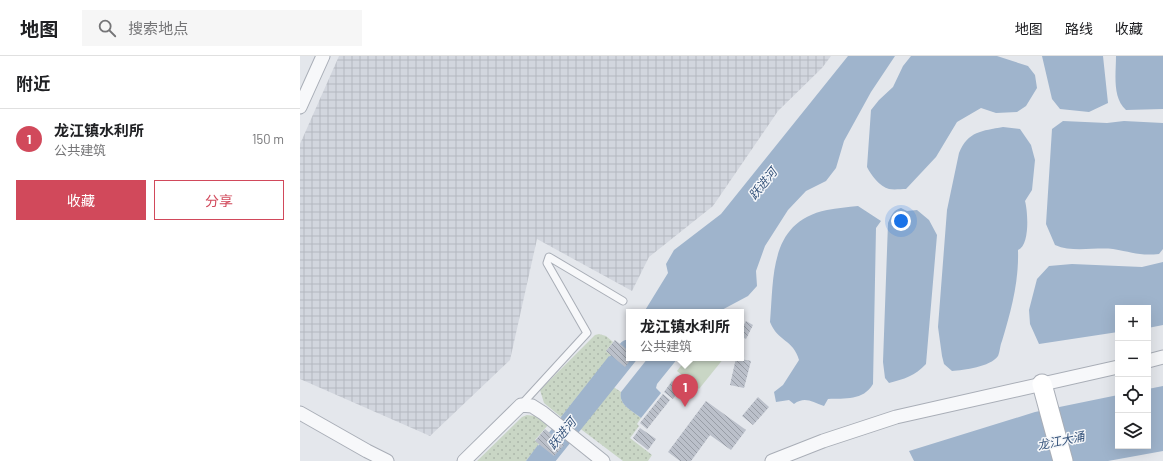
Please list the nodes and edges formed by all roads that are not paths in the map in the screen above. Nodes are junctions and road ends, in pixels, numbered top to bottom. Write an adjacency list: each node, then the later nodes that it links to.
1 (323, 56): 2 (street)
2 (300, 107)
3 (623, 301): 8 (lane)
4 (1163, 357): 5 (street)
5 (1151, 360)
6 (1115, 368): 7 (street)
7 (1042, 384): 13 (street); 14 (street)
8 (521, 405): 11 (street); 12 (street)
9 (300, 412): 10 (street)
10 (387, 461)
11 (464, 461)
12 (603, 461)
13 (772, 461)
14 (1063, 461)

